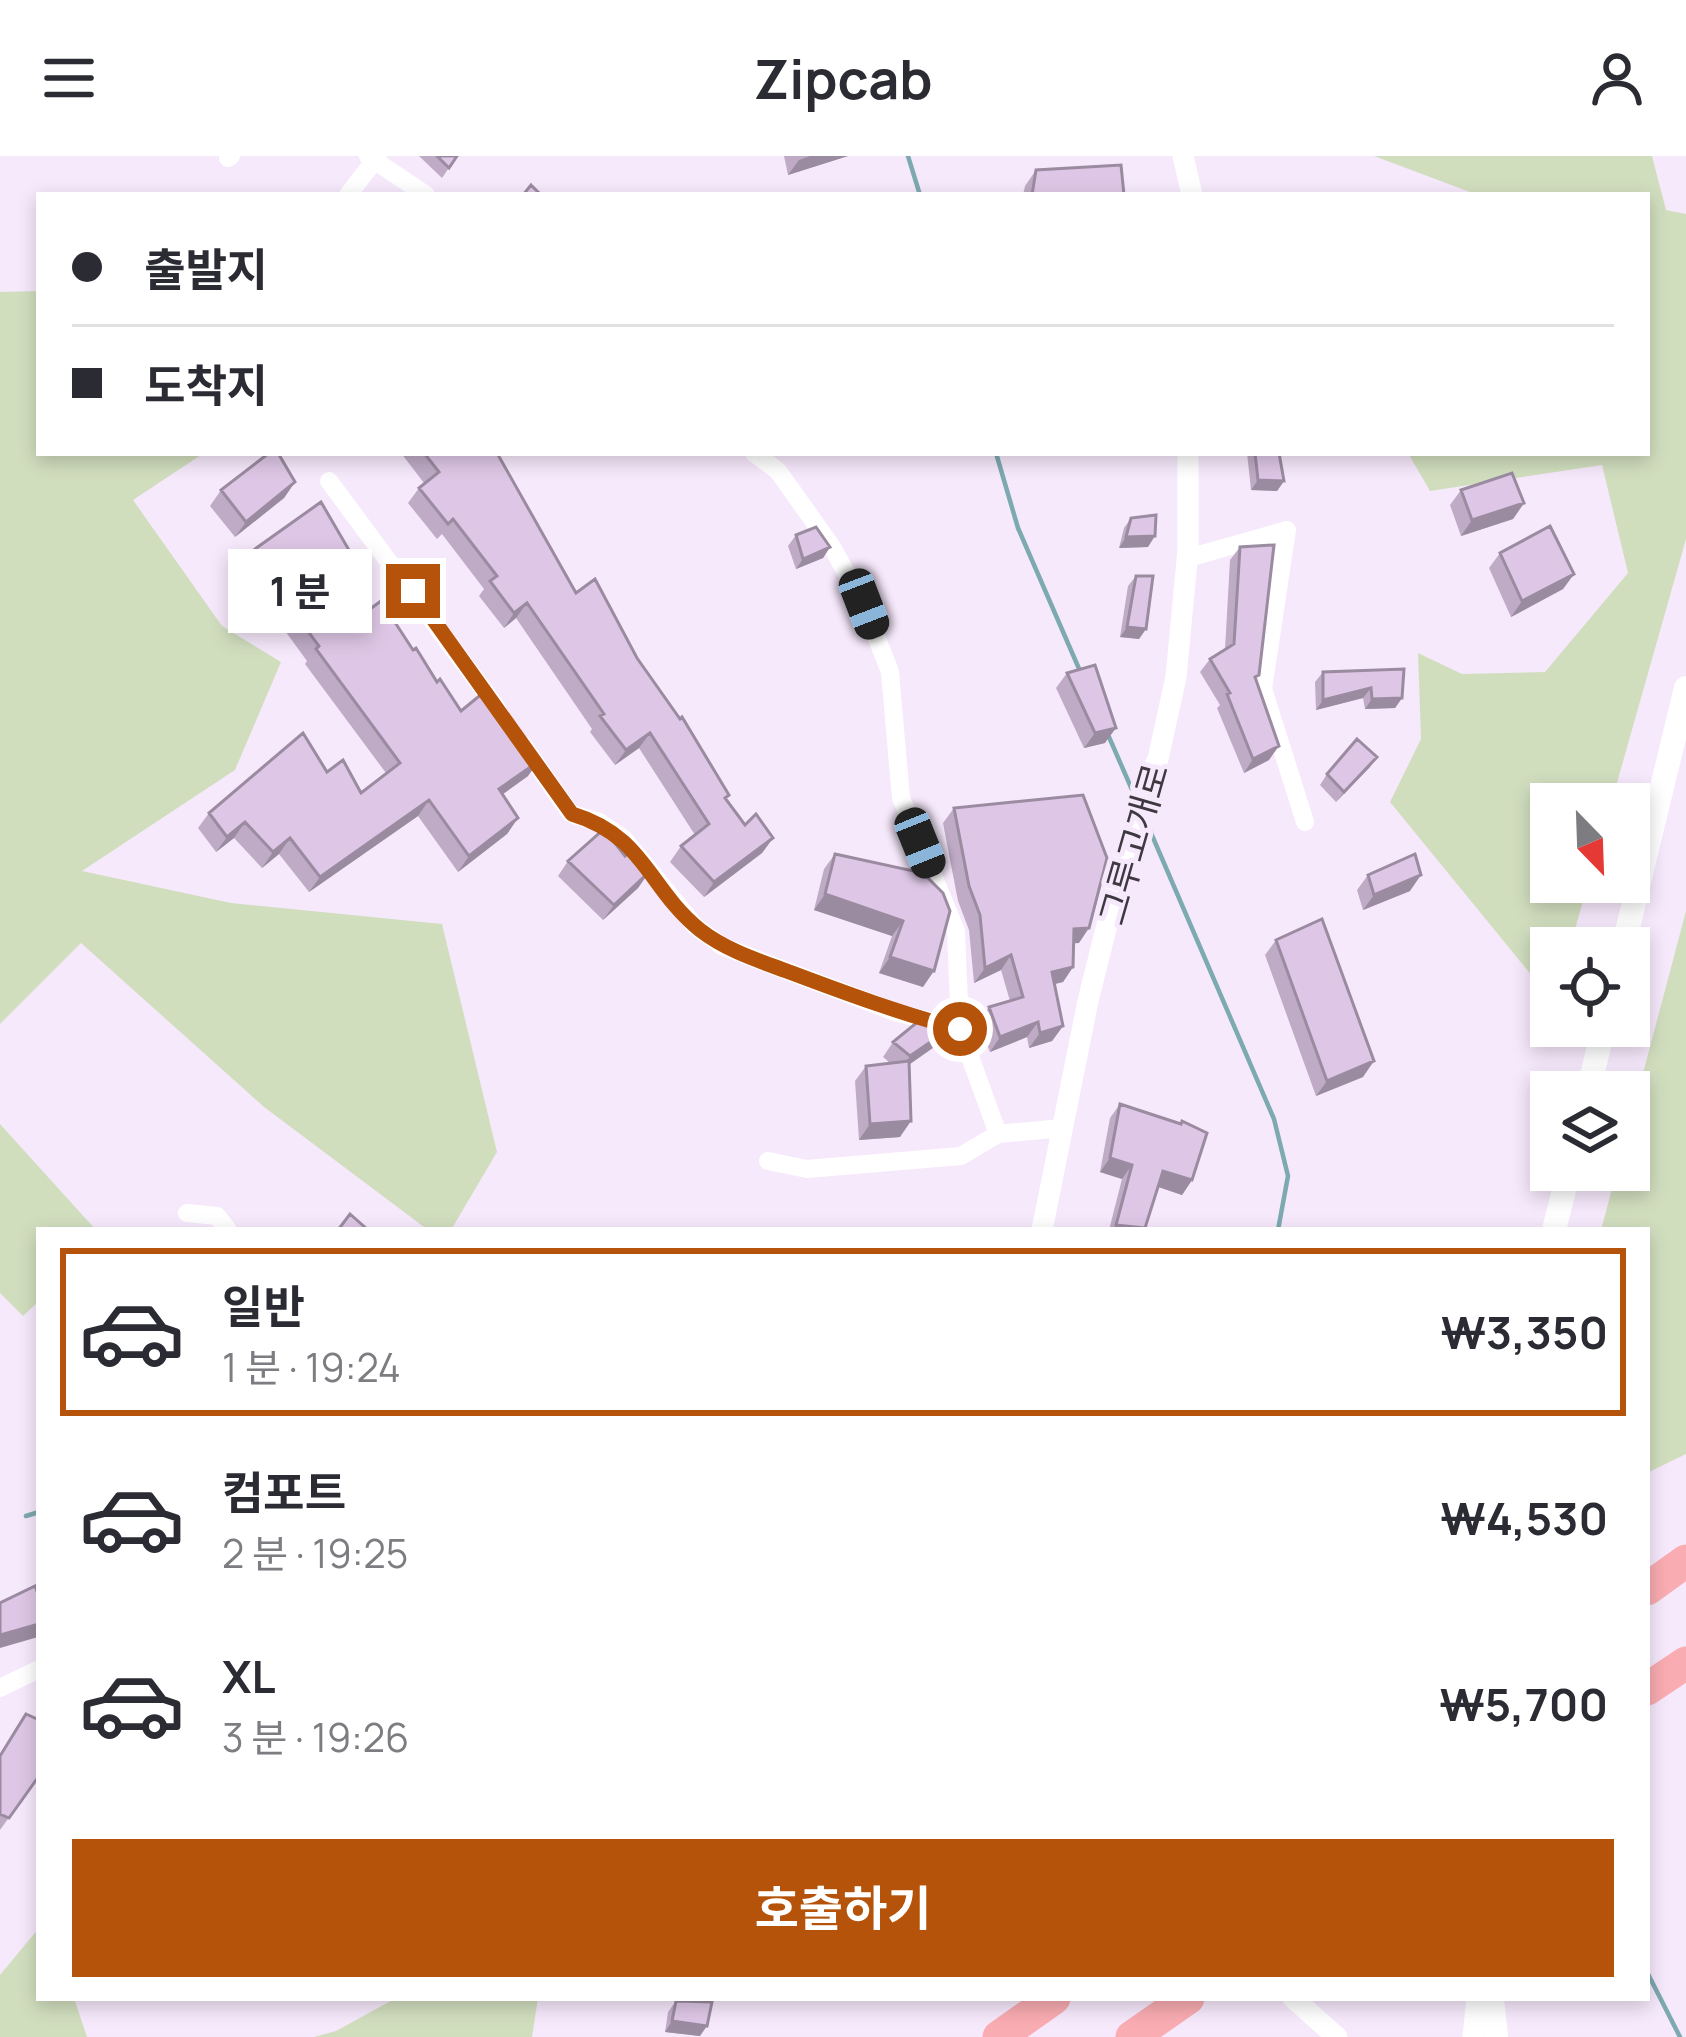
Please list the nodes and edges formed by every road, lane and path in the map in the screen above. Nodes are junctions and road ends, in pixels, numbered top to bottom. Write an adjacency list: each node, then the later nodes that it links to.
1 (1183, 156): 5 (street)
2 (374, 158): 3 (street); 4 (street)
3 (350, 192)
4 (422, 192)
5 (1191, 192)
6 (758, 456): 15 (street)
7 (1188, 456): 9 (street, 그루고개로)
8 (329, 481): 11 (street)
9 (1188, 558): 13 (street); 16 (street, 그루고개로)
10 (1686, 688): 14 (main road)
11 (504, 718)
12 (516, 736): 15 (street)
13 (1304, 822)
14 (1628, 927)
15 (960, 1029): 17 (street)
16 (1063, 1128): 17 (street); 22 (street, 그루고개로)
17 (998, 1134): 18 (street)
18 (768, 1161)
19 (1564, 1191): 23 (main road)
20 (187, 1213): 21 (street)
21 (226, 1227)
22 (1043, 1227)
23 (1555, 1227)
24 (1686, 1562): 25 (highway)
25 (1650, 1587)
26 (1686, 1663): 28 (highway)
27 (36, 1670): 29 (street)
28 (1650, 1687)
29 (0, 1688)
30 (1050, 2001): 35 (highway)
31 (1296, 2001): 37 (street)
32 (1477, 2001): 38 (street)
33 (1492, 2001): 39 (main road)
34 (1176, 2006): 36 (highway)
35 (999, 2037)
36 (1132, 2037)
37 (1337, 2037)
38 (1473, 2037)
39 (1496, 2037)

